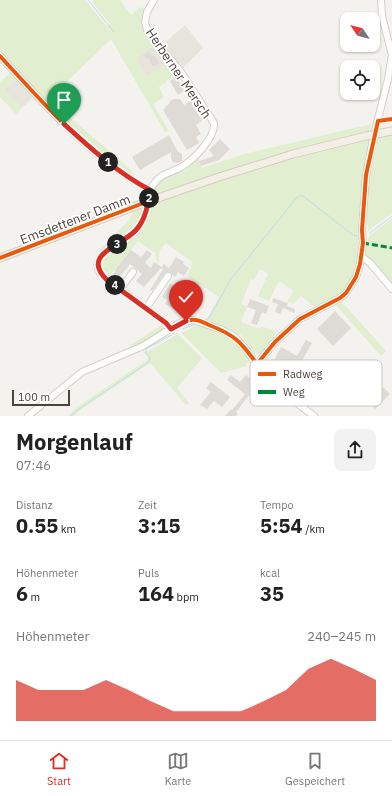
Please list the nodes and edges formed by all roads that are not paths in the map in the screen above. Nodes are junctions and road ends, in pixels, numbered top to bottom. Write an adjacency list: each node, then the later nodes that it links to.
1 (154, 0): 5 (street, Herberner Mersch)
2 (381, 0): 6 (street)
3 (0, 56): 5 (street)
4 (392, 131): 7 (main road, Emsdettener Damm, bridge)
5 (150, 190): 10 (street)
6 (361, 256): 11 (street); 15 (street)
7 (0, 258)
8 (133, 272): 10 (street)
9 (168, 276): 12 (street)
10 (120, 289): 12 (street)
11 (392, 289)
12 (146, 308): 13 (street)
13 (171, 329): 14 (street); 17 (street)
14 (254, 360)
15 (260, 360)
16 (301, 406): 18 (street)
17 (28, 416)
18 (314, 416)

